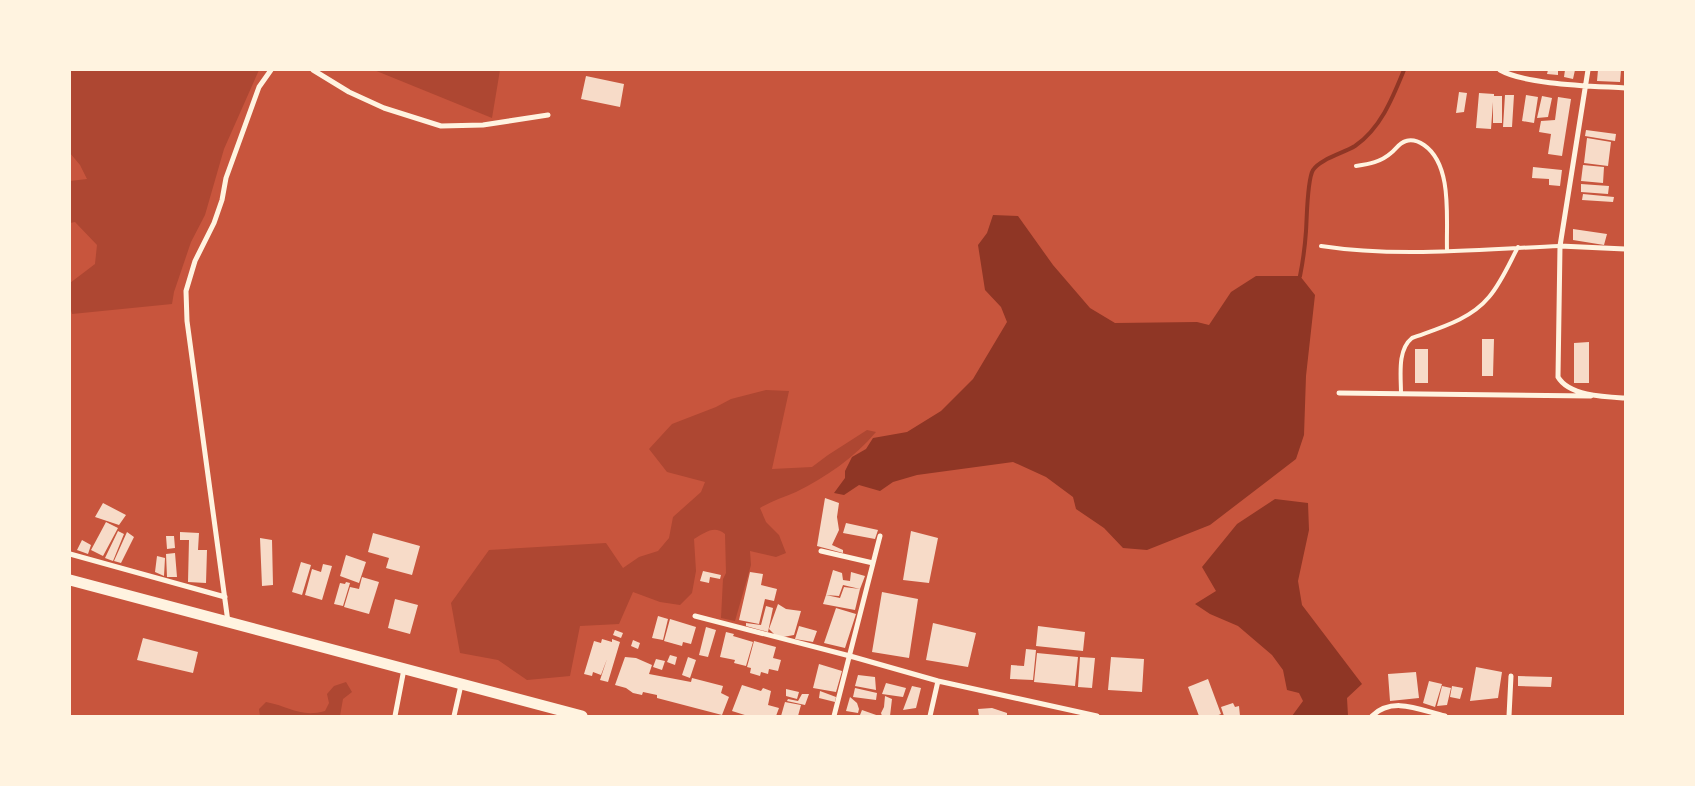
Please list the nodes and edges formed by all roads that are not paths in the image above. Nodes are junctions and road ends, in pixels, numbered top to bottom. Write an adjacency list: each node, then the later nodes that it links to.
1 (271, 70): 23 (street)
2 (313, 70): 7 (street)
3 (1500, 70): 5 (street)
4 (1588, 70): 5 (street)
5 (1585, 86): 6 (street); 10 (street)
6 (1625, 88)
7 (548, 115)
8 (1356, 166): 13 (lane)
9 (1321, 246): 13 (lane)
10 (1560, 246): 11 (lane); 12 (street); 16 (street)
11 (1518, 247): 13 (lane); 15 (lane)
12 (1625, 249)
13 (1447, 250)
14 (1339, 393): 15 (street)
15 (1401, 394): 16 (street)
16 (1601, 397): 17 (street)
17 (1625, 398)
18 (880, 536): 21 (street)
19 (821, 551): 21 (street)
20 (70, 554): 23 (street)
21 (873, 563): 26 (street)
22 (70, 580): 25 (main road)
23 (225, 598): 25 (street)
24 (695, 616): 26 (street)
25 (228, 623): 27 (main road)
26 (850, 656): 29 (street); 34 (street)
27 (404, 669): 30 (main road); 31 (street)
28 (1511, 676): 39 (street)
29 (938, 681): 35 (street); 36 (street)
30 (461, 684): 32 (street); 33 (main road)
31 (395, 716)
32 (454, 716)
33 (582, 716)
34 (834, 716)
35 (930, 716)
36 (1097, 716)
37 (1372, 716): 38 (street)
38 (1445, 716)
39 (1509, 716)

